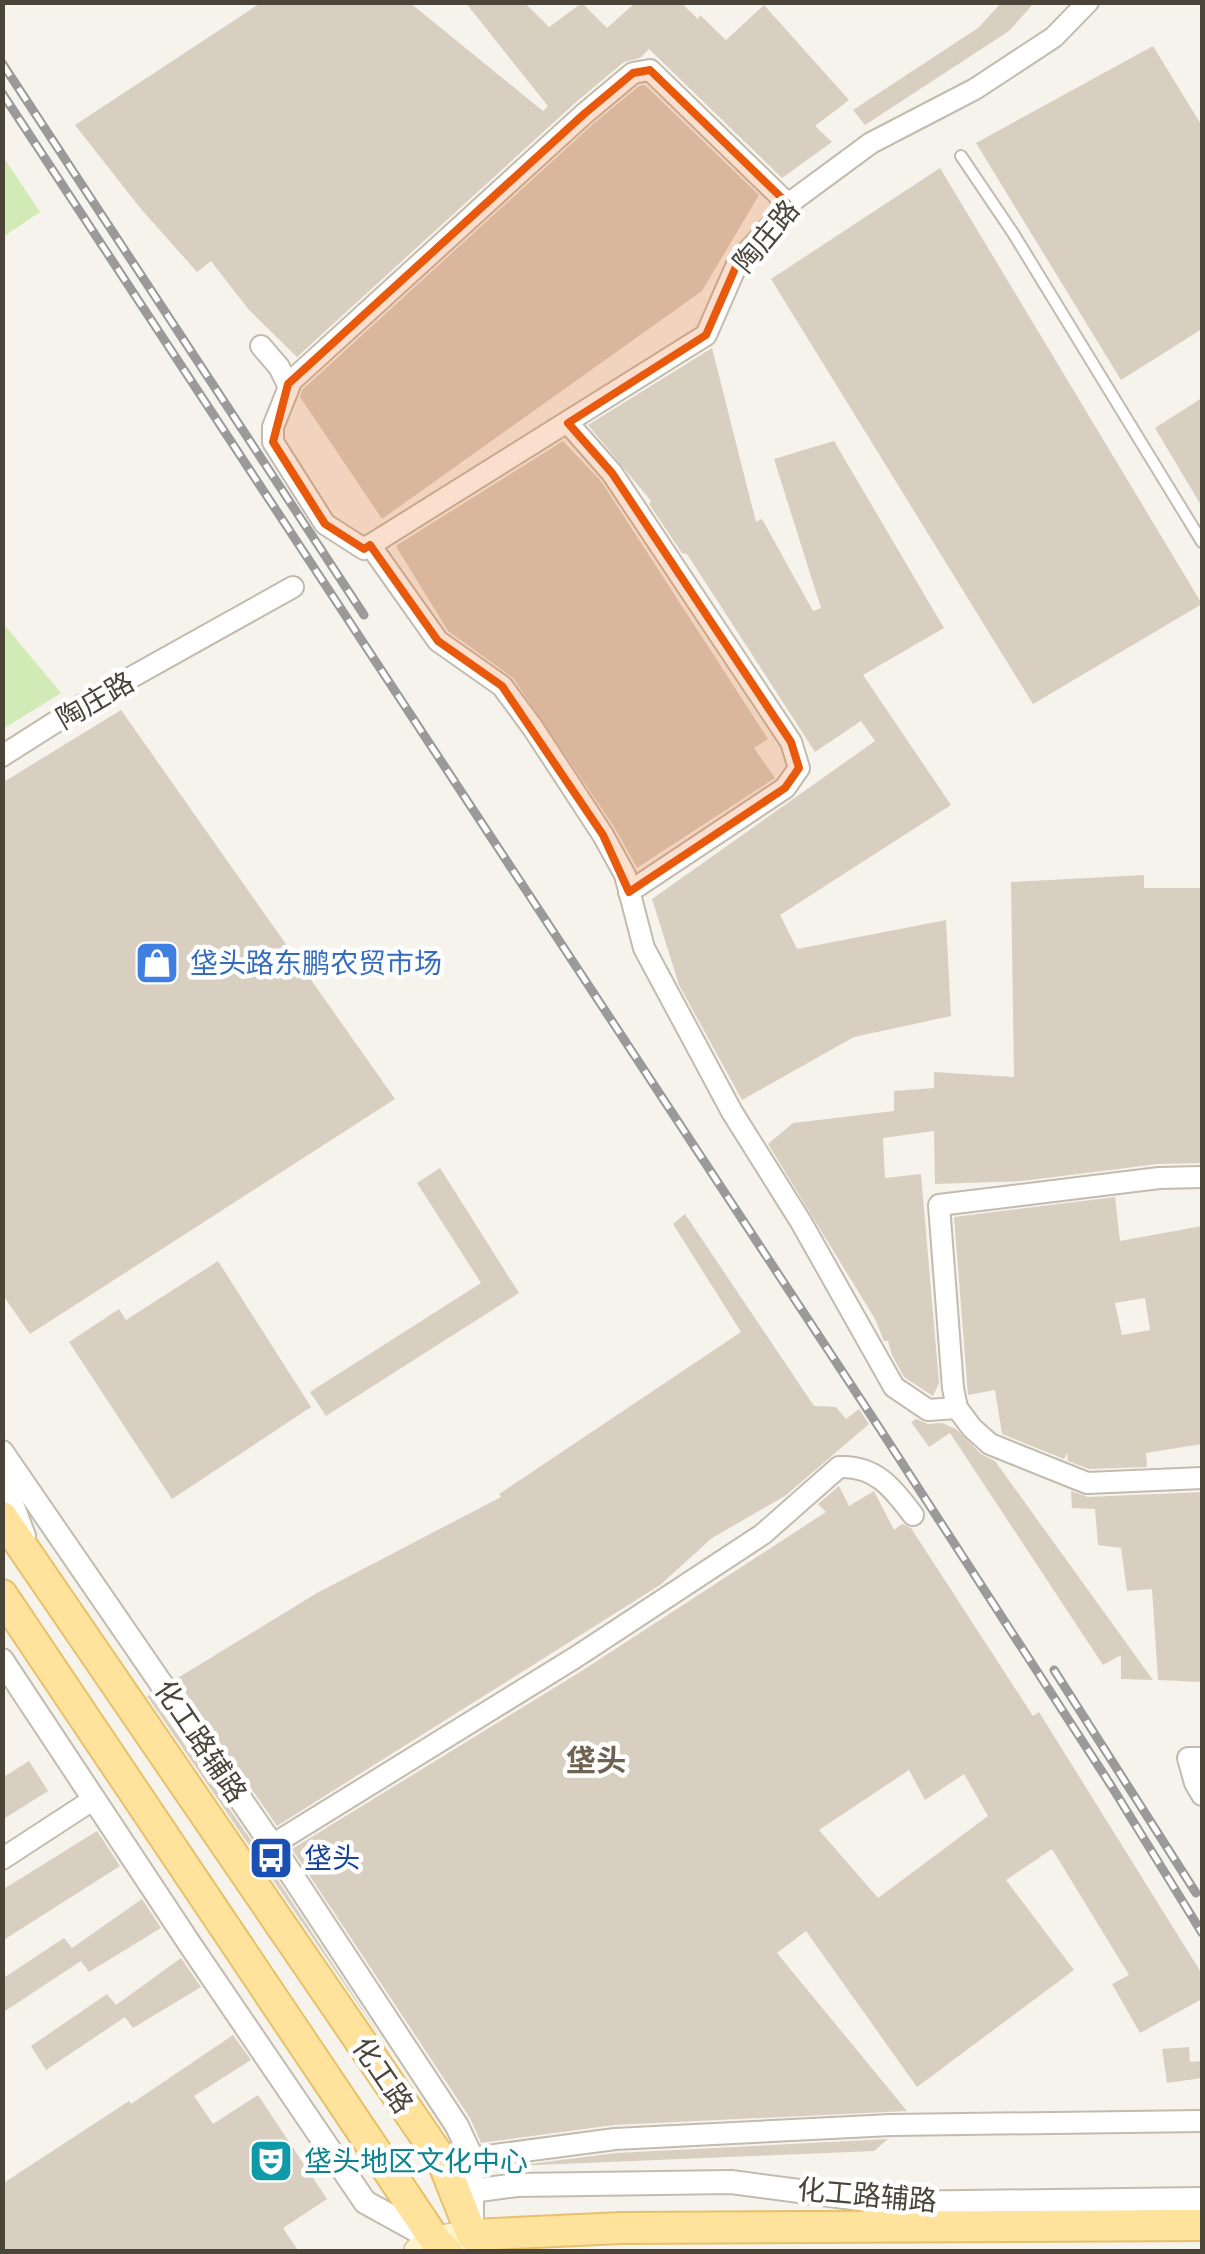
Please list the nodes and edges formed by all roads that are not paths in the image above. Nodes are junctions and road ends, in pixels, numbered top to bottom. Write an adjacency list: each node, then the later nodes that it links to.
1 (1088, 2): 3 (street, 陶庄路)
2 (961, 156): 7 (lane)
3 (789, 205): 5 (street); 6 (street, 陶庄路)
4 (261, 346): 5 (street)
5 (288, 384): 8 (street)
6 (568, 423): 8 (street, 陶庄路); 11 (street)
7 (1202, 542)
8 (367, 547): 11 (street)
9 (293, 588): 10 (street, 陶庄路)
10 (2, 756)
11 (629, 892): 13 (street)
12 (1202, 1177): 13 (street)
13 (957, 1408): 16 (street)
14 (2, 1452): 25 (street, 化工路辅路)
15 (2, 1476): 19 (street)
16 (1202, 1478)
17 (912, 1514): 25 (street)
18 (2, 1517): 19 (main road, 化工路)
19 (33, 1563): 32 (main road, 化工路)
20 (2, 1595): 32 (main road, 化工路)
21 (2, 1660): 24 (street)
22 (1202, 1758): 23 (street)
23 (1202, 1795)
24 (94, 1798): 26 (street); 32 (street)
25 (272, 1845): 28 (street, 化工路辅路)
26 (2, 1859)
27 (1202, 2121): 28 (street)
28 (472, 2158): 29 (street, 化工路辅路)
29 (472, 2192): 30 (street, 化工路辅路); 32 (street, 化工路辅路)
30 (1202, 2200)
31 (1202, 2225): 32 (main road)
32 (449, 2246)

